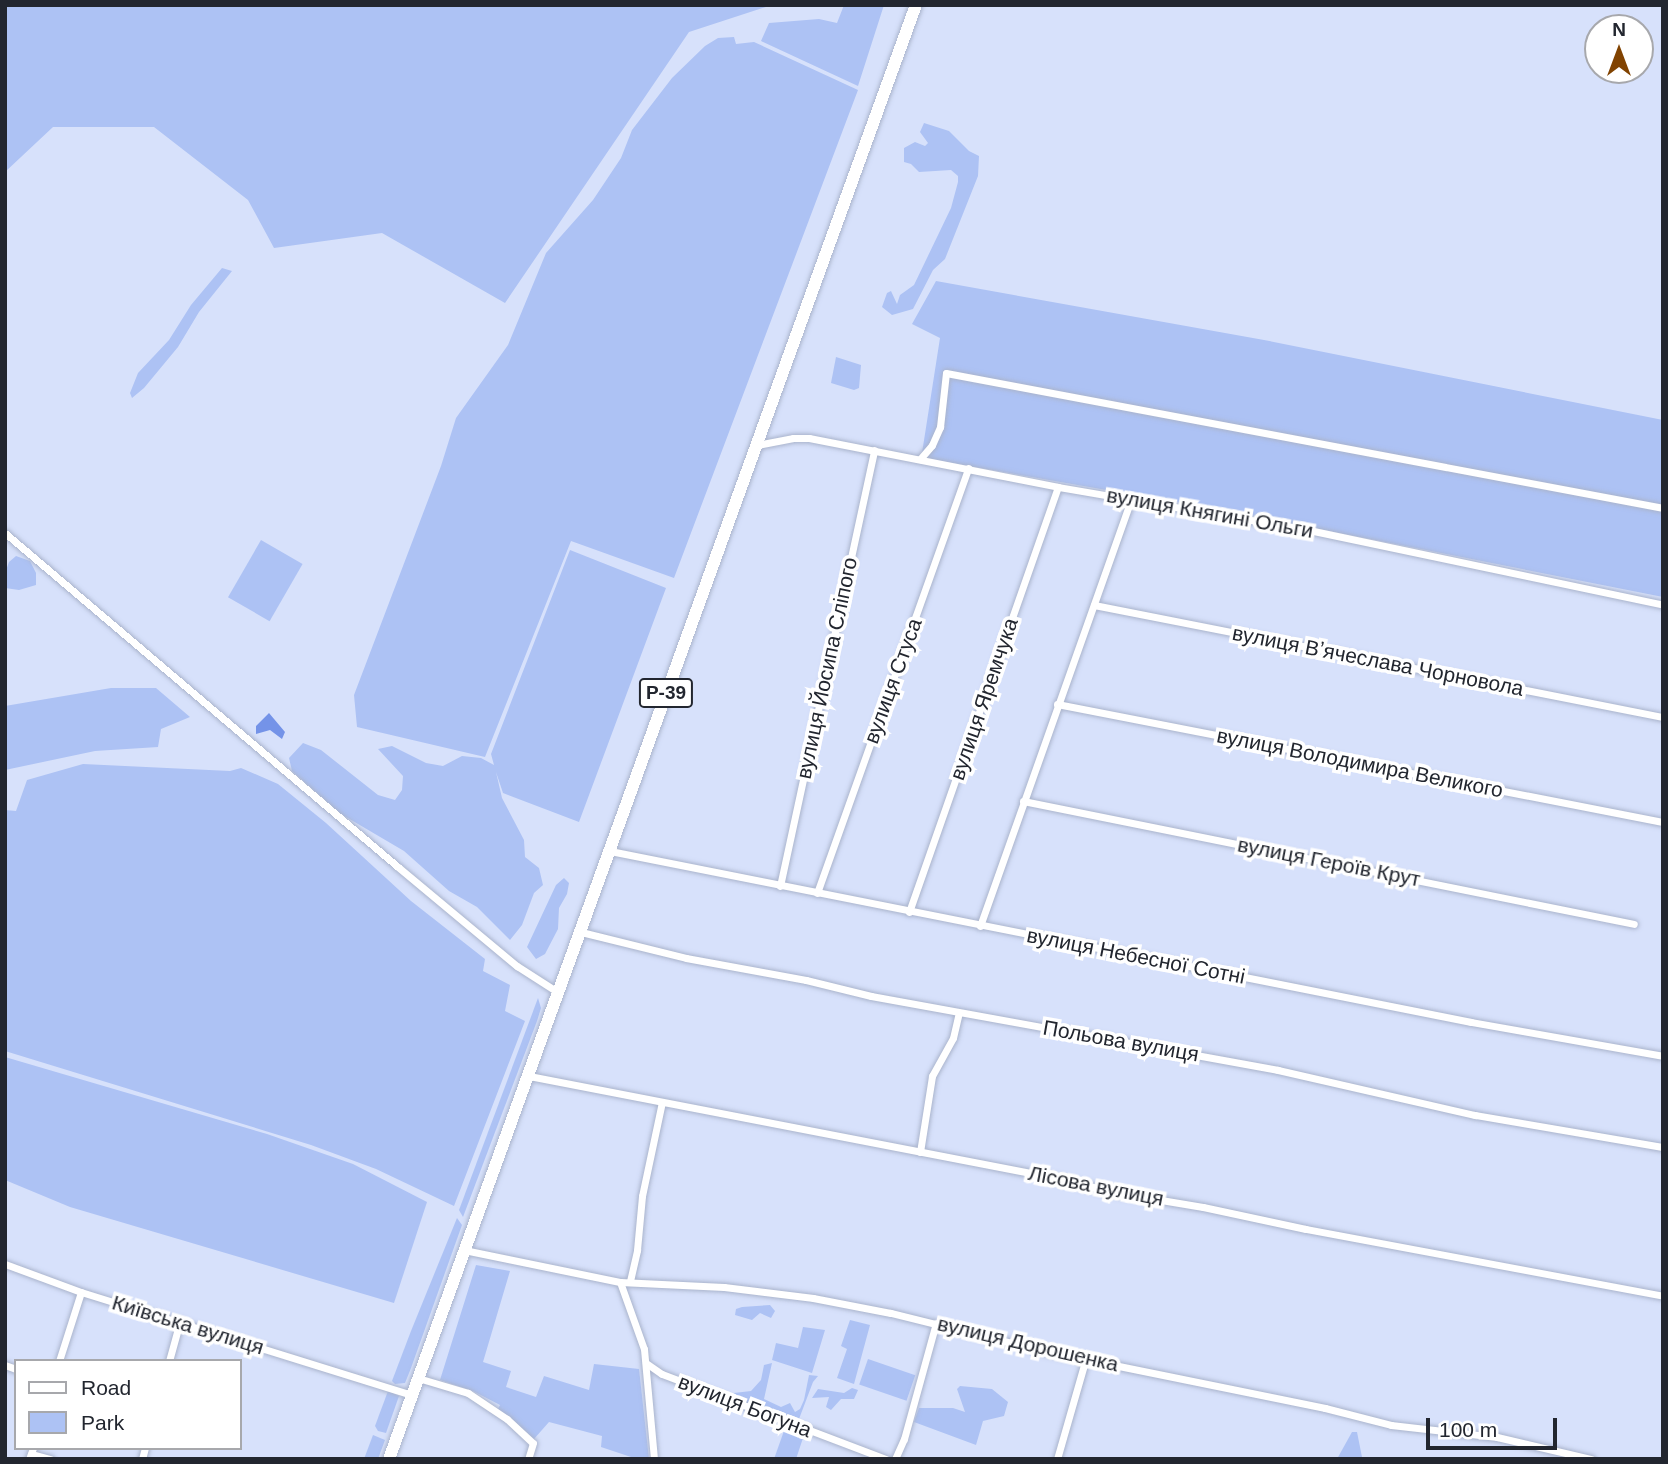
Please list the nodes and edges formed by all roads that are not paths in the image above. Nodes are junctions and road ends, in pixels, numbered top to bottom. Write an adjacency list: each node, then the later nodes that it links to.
1 (916, 5): 2 (main road, Р-39)
2 (757, 446): 3 (street, вулиця Княгині Ольги); 16 (main road, Р-39)
3 (874, 450): 4 (street, вулиця Княгині Ольги); 17 (street, вулиця Йосипа Сліпого)
4 (920, 459): 5 (street, вулиця Княгині Ольги); 8 (street)
5 (968, 468): 6 (street, вулиця Княгині Ольги); 18 (street, вулиця Стуса)
6 (1058, 487): 7 (street, вулиця Княгині Ольги); 19 (street, вулиця Яремчука)
7 (1131, 500): 10 (street); 11 (street, вулиця Княгині Ольги)
8 (1663, 508)
9 (5, 533): 23 (street)
10 (1094, 604): 12 (street); 13 (street, вулиця Вʼячеслава Чорновола)
11 (1663, 605)
12 (1057, 704): 14 (street); 15 (street, вулиця Володимира Великого)
13 (1663, 717)
14 (1023, 800): 20 (street, вулиця Героїв Крут); 21 (street)
15 (1663, 822)
16 (610, 851): 17 (street, вулиця Небесної Сотні); 22 (main road, Р-39)
17 (780, 886): 18 (street, вулиця Небесної Сотні)
18 (817, 893): 19 (street, вулиця Небесної Сотні)
19 (909, 912): 21 (street, вулиця Небесної Сотні)
20 (1634, 924)
21 (980, 926): 25 (street, вулиця Небесної Сотні)
22 (581, 932): 23 (main road, Р-39); 24 (street, Польова вулиця)
23 (559, 993): 26 (main road, Р-39)
24 (959, 1013): 28 (street, Польова вулиця); 29 (street)
25 (1663, 1056)
26 (529, 1076): 27 (street, Лісова вулиця); 30 (main road, Р-39)
27 (662, 1102): 29 (street, Лісова вулиця); 32 (street)
28 (1663, 1147)
29 (920, 1152): 35 (street, Лісова вулиця)
30 (463, 1250): 33 (street, вулиця Дорошенка); 42 (main road, Р-39)
31 (5, 1264): 34 (street, Київська вулиця)
32 (630, 1281): 33 (street, вулиця Дорошенка); 37 (street, вулиця Дорошенка)
33 (620, 1282): 41 (street)
34 (81, 1292): 36 (street, Київська вулиця); 39 (street)
35 (1663, 1296)
36 (180, 1321): 40 (street); 43 (street, Київська вулиця)
37 (936, 1324): 38 (street, вулиця Дорошенка); 50 (street)
38 (1086, 1358): 51 (street); 52 (street, вулиця Дорошенка)
39 (60, 1359)
40 (170, 1359)
41 (646, 1363): 48 (street); 49 (street, вулиця Богуна)
42 (418, 1380): 43 (main road, Р-39); 47 (street)
43 (412, 1395): 46 (main road, Р-39)
44 (31, 1454): 45 (street)
45 (50, 1459)
46 (389, 1459)
47 (528, 1459)
48 (654, 1459)
49 (886, 1459)
50 (895, 1459)
51 (1057, 1459)
52 (1591, 1459)

